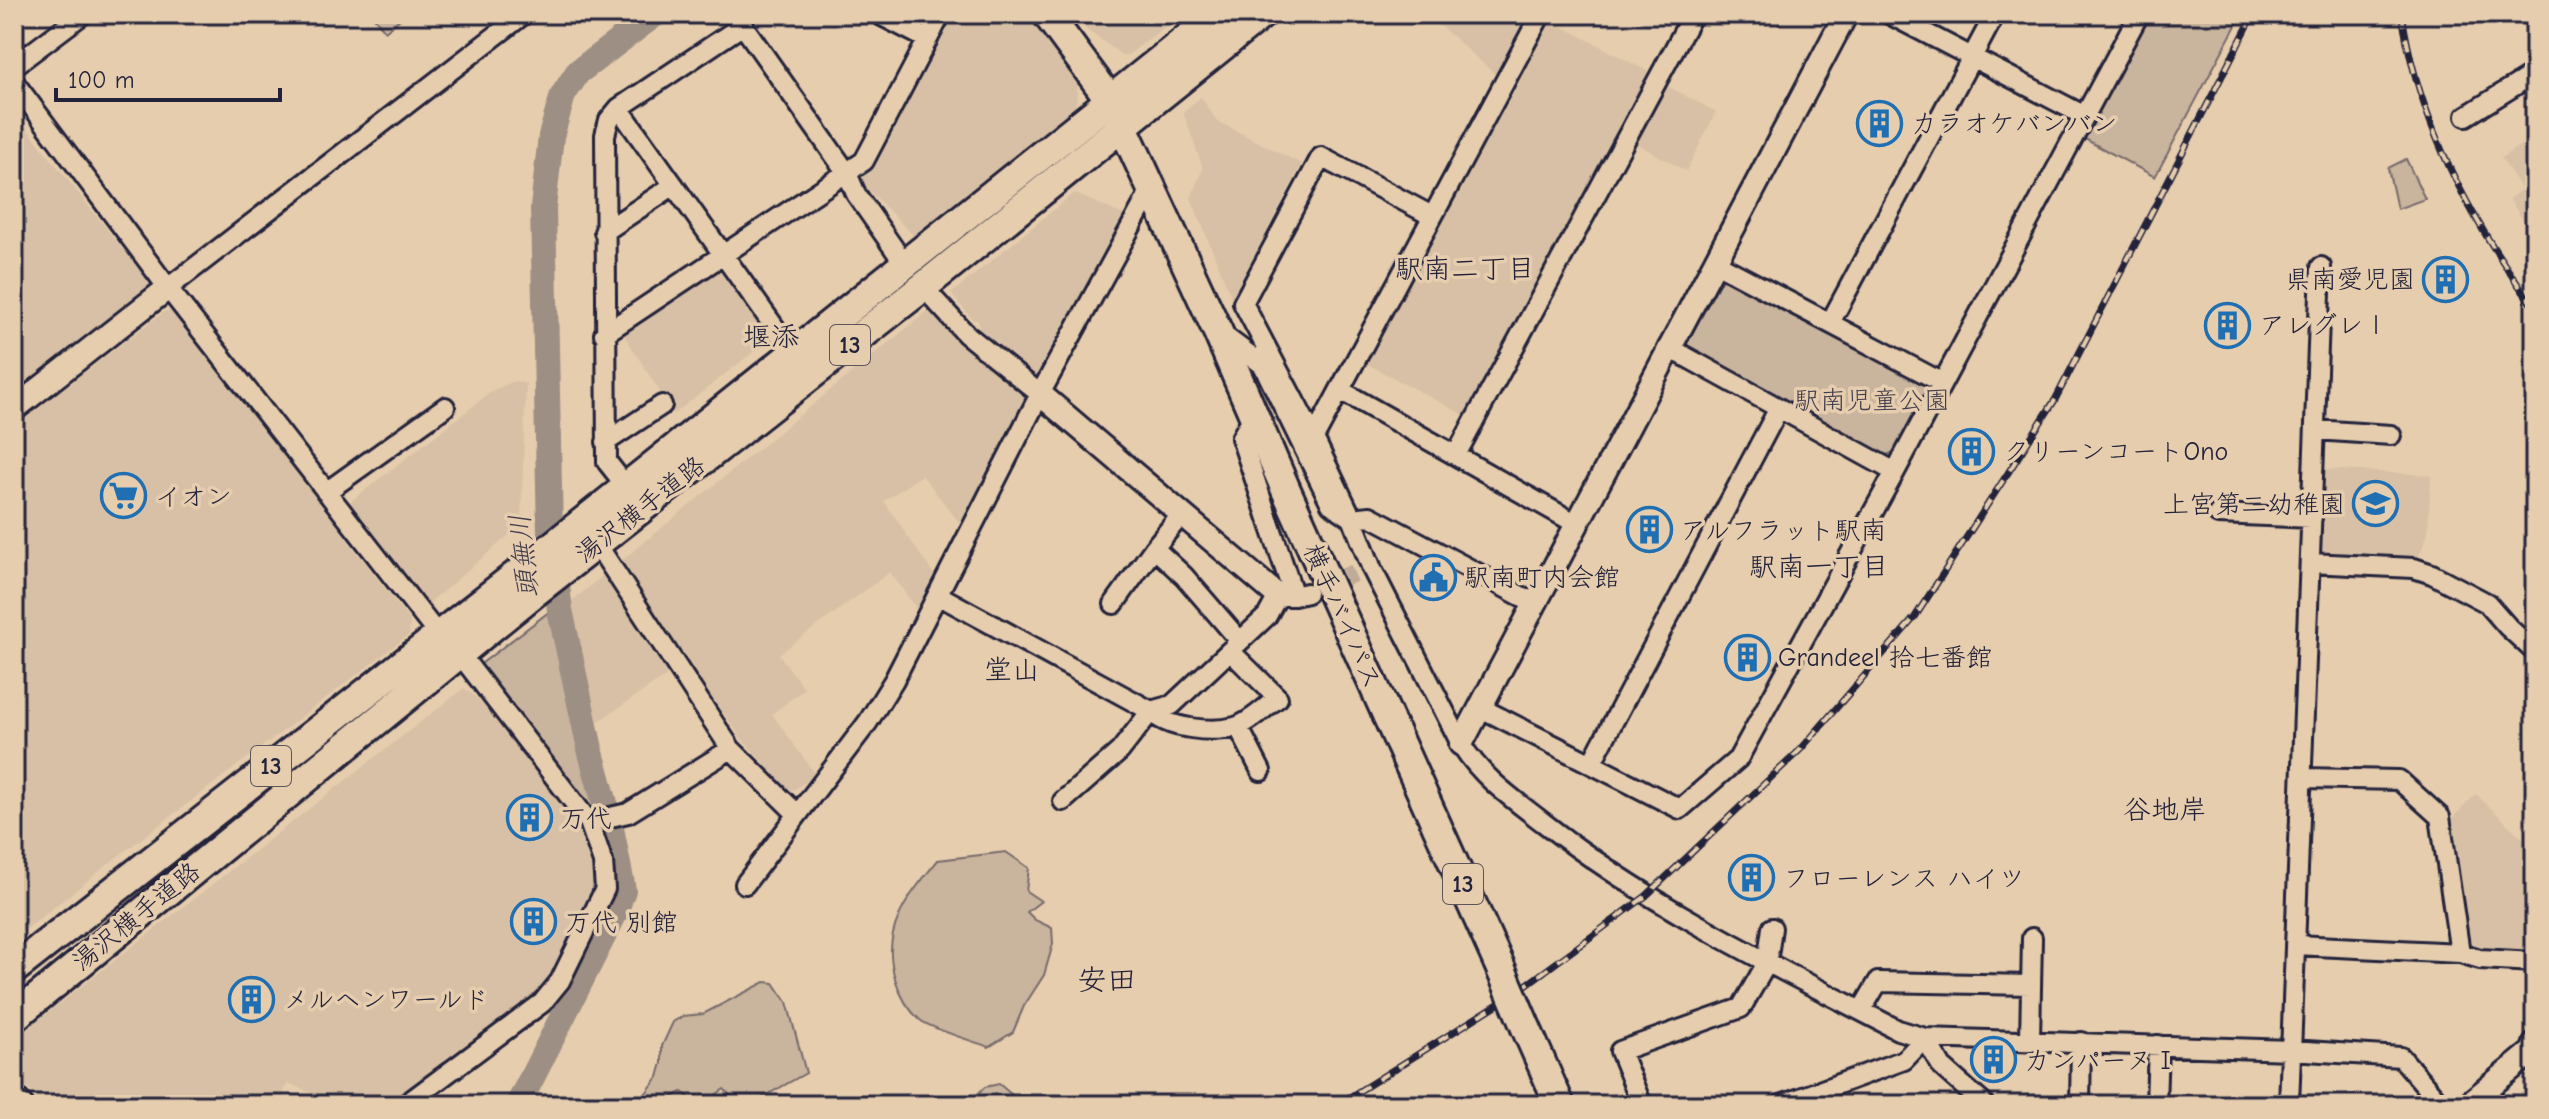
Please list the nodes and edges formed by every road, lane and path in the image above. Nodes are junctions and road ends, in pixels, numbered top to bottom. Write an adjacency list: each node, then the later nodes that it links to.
1 (83, 14): 18 (street)
2 (524, 14): 14 (street)
3 (878, 14): 16 (street)
4 (941, 14): 16 (street)
5 (1047, 14): 21 (highway, 横手バイパス)
6 (1218, 14): 21 (highway, 13)
7 (1262, 14): 25 (highway, 13)
8 (1541, 14): 29 (street)
9 (1693, 14): 54 (street)
10 (1846, 14): 32 (street)
11 (1889, 14): 17 (street)
12 (1995, 14): 17 (street)
13 (2139, 14): 23 (street)
14 (504, 20): 36 (street)
15 (739, 20): 22 (street); 26 (street)
16 (927, 39): 26 (street)
17 (1972, 57): 23 (street); 37 (street)
18 (14, 66)
19 (2535, 73): 24 (street)
20 (14, 82): 36 (street)
21 (1111, 101): 25 (highway, 横手バイパス / 13); 33 (highway, 湯沢横手道路 / 13)
22 (619, 108): 27 (street); 30 (street)
23 (2085, 116): 42 (street)
24 (2466, 116)
25 (1122, 128): 28 (highway, 横手バイパス / 13); 35 (highway, 湯沢横手道路 / 13)
26 (847, 173): 31 (street); 33 (street)
27 (674, 185): 30 (street); 31 (street)
28 (1152, 188): 38 (highway, 横手バイパス / 13); 44 (street)
29 (1432, 216): 43 (street); 52 (street)
30 (604, 232): 39 (street)
31 (722, 256): 39 (street); 41 (street)
32 (1714, 262): 37 (street); 40 (street)
33 (904, 263): 41 (highway, 湯沢横手道路 / 13)
34 (2321, 267): 50 (street)
35 (923, 287): 44 (street); 63 (highway, 湯沢横手道路 / 13)
36 (168, 288): 48 (street); 57 (street)
37 (1830, 323): 42 (street)
38 (1218, 332): 49 (highway, 横手バイパス / 13); 60 (street)
39 (604, 334): 53 (street)
40 (1668, 347): 47 (street); 62 (street)
41 (793, 353): 56 (highway, 湯沢横手道路 / 13)
42 (1941, 382): 55 (street)
43 (1340, 390): 52 (street); 54 (street)
44 (1040, 394): 58 (street); 66 (street)
45 (662, 405): 53 (street)
46 (445, 407): 57 (street)
47 (1779, 408): 55 (street); 78 (street)
48 (14, 409)
49 (1255, 413): 67 (street); 106 (highway, 横手バイパス / 13, bridge)
50 (2315, 430): 51 (street); 61 (street)
51 (2391, 435)
52 (1314, 438): 60 (street)
53 (606, 442): 56 (street)
54 (1456, 455): 62 (street)
55 (1895, 472): 78 (street)
56 (626, 486): 63 (highway, 湯沢横手道路 / 13)
57 (326, 492): 70 (street)
58 (1182, 514): 64 (street); 67 (street)
59 (2218, 514): 61 (street)
60 (1352, 518): 68 (street); 76 (street)
61 (2312, 518): 65 (street)
62 (1575, 523): 68 (street)
63 (583, 543): 70 (highway, 湯沢横手道路 / 13); 77 (street)
64 (1154, 548): 69 (street); 71 (street)
65 (2310, 563): 72 (street); 80 (street)
66 (938, 595): 74 (street); 82 (street)
67 (1293, 595): 71 (street)
68 (1534, 603): 73 (street)
69 (1114, 604)
70 (449, 644): 83 (street); 91 (highway, 湯沢横手道路 / 13); 94 (highway, 湯沢横手道路 / 13)
71 (1235, 646): 74 (street); 75 (street)
72 (2535, 652)
73 (1479, 707): 76 (street); 78 (street)
74 (1151, 711): 75 (street); 81 (street)
75 (1238, 726): 79 (street)
76 (1461, 744): 90 (street)
77 (731, 749): 82 (street); 83 (street)
78 (1591, 764)
79 (1261, 771)
80 (2303, 778): 87 (street); 88 (street)
81 (1063, 801)
82 (797, 814): 84 (street)
83 (594, 822): 105 (street)
84 (745, 884)
85 (1772, 928): 90 (street)
86 (2032, 938): 92 (street)
87 (2296, 945): 88 (street); 100 (street)
88 (2460, 953): 89 (street)
89 (2535, 962)
90 (1767, 963): 93 (street); 107 (street)
91 (14, 969)
92 (2031, 985): 93 (street); 96 (street)
93 (1861, 1011): 95 (street)
94 (14, 1017)
95 (1925, 1038): 96 (street); 102 (street); 103 (street)
96 (2030, 1040): 97 (street)
97 (2081, 1042): 98 (street); 109 (street)
98 (2158, 1045): 100 (street); 110 (street)
99 (2534, 1048): 113 (street)
100 (2291, 1050): 111 (street); 112 (street)
101 (14, 1094): 104 (street)
102 (1972, 1101)
103 (1803, 1102): 108 (street)
104 (24, 1105)
105 (405, 1105)
106 (1560, 1105)
107 (1642, 1105)
108 (1781, 1105)
109 (2080, 1105)
110 (2156, 1105)
111 (2289, 1105)
112 (2442, 1105)
113 (2467, 1105)

